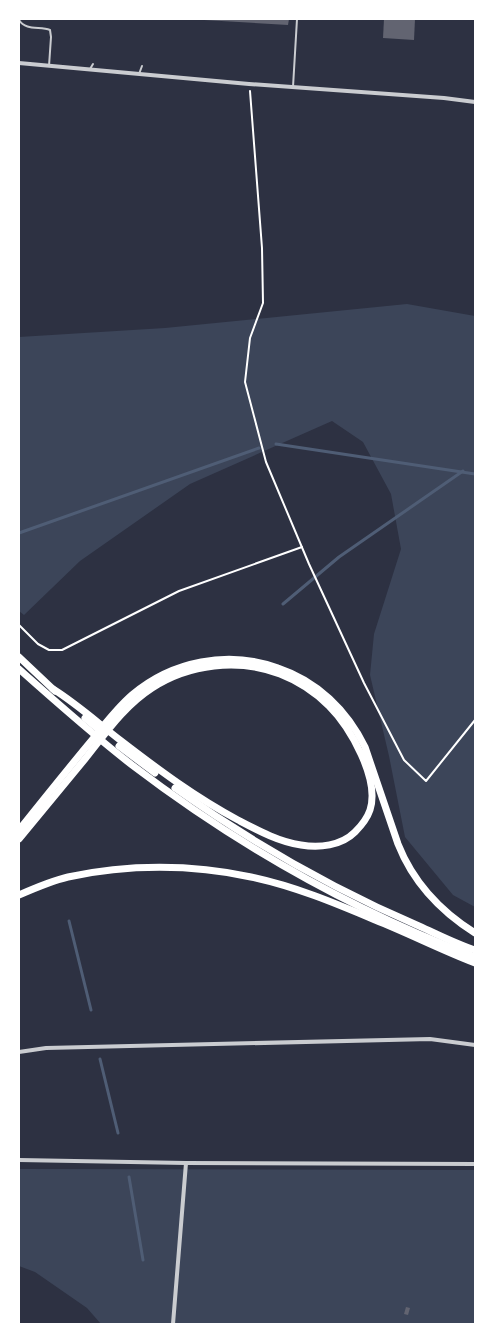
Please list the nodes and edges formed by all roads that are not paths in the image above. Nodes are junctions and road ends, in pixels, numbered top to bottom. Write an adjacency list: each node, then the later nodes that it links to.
1 (297, 19): 9 (lane)
2 (19, 20): 5 (lane)
3 (19, 63): 5 (street)
4 (93, 64): 7 (lane)
5 (49, 66): 7 (street)
6 (142, 66): 8 (lane)
7 (90, 70): 8 (street)
8 (139, 74): 9 (street)
9 (293, 87): 10 (street)
10 (475, 102)
11 (19, 657): 13 (highway)
12 (19, 669): 13 (highway)
13 (137, 761): 15 (highway); 18 (highway); 19 (highway)
14 (19, 830): 17 (highway)
15 (19, 839)
16 (19, 895): 20 (highway)
17 (475, 933)
18 (475, 950)
19 (475, 957)
20 (475, 962)
21 (475, 1045): 22 (street)
22 (19, 1052)
23 (19, 1160): 24 (street)
24 (186, 1163): 25 (street); 26 (street)
25 (475, 1164)
26 (173, 1324)

